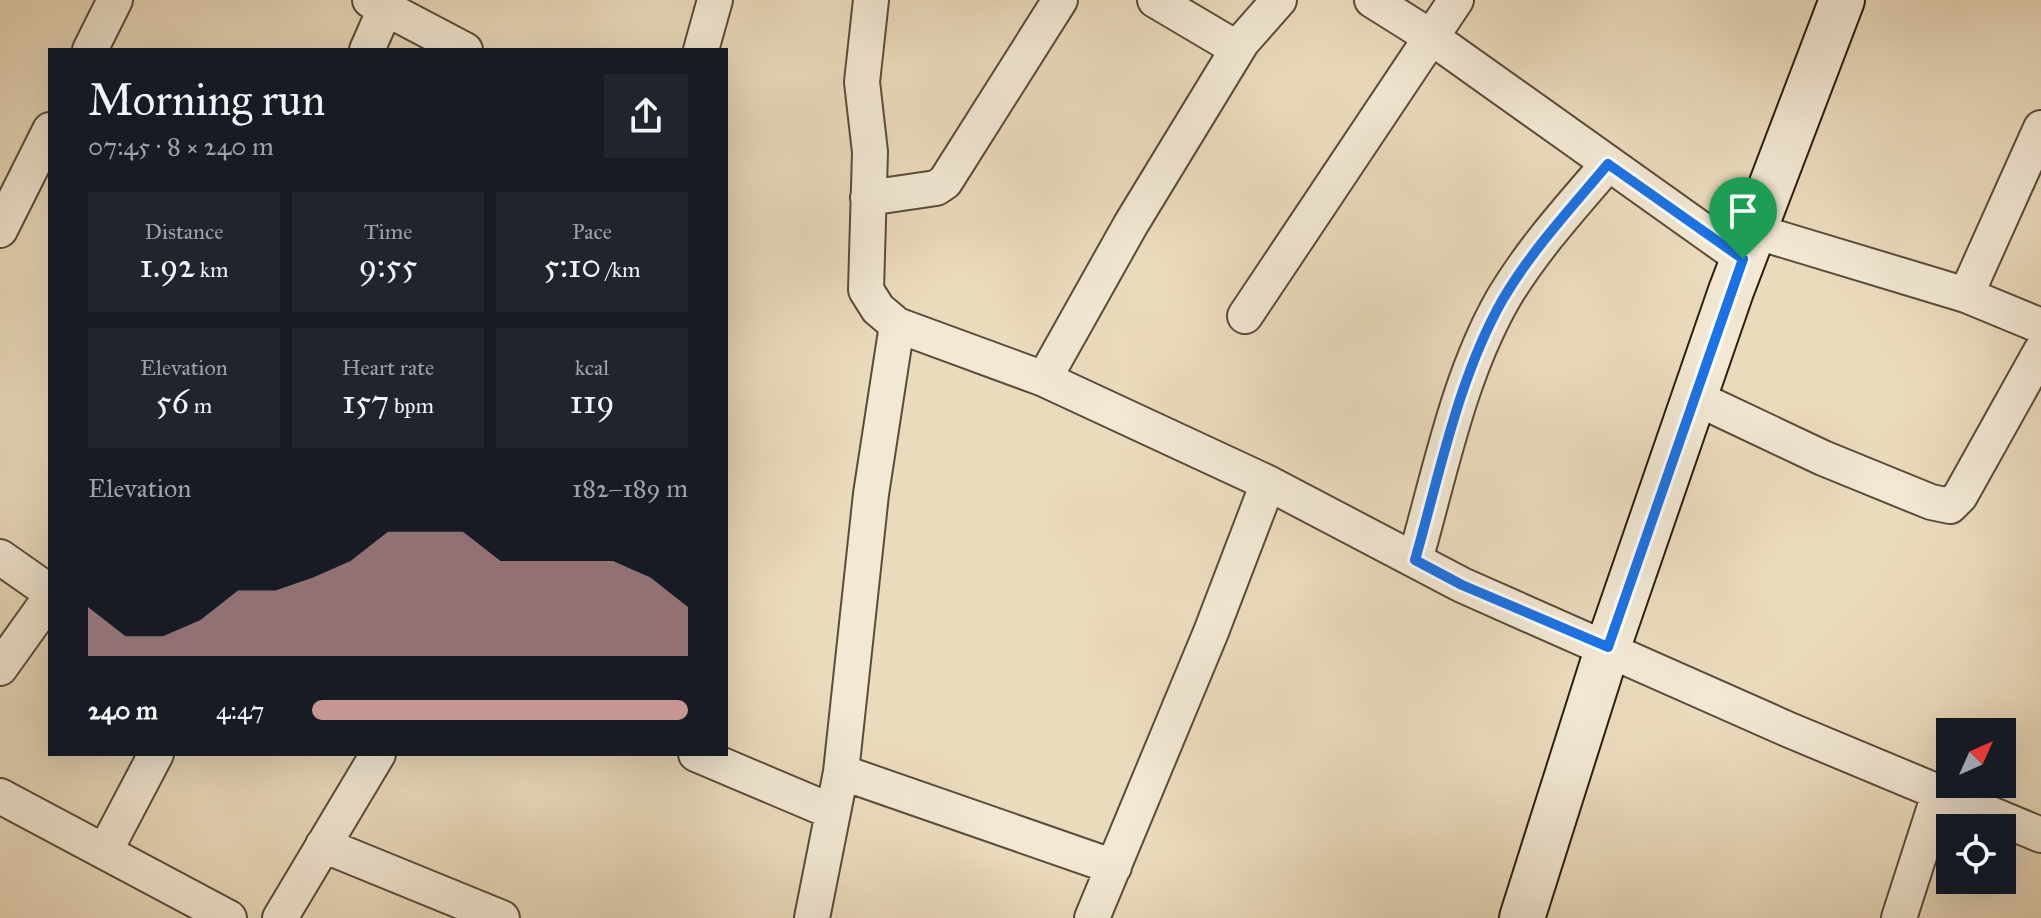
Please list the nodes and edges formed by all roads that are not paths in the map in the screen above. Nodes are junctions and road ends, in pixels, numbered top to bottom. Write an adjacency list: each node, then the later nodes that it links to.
1 (115, 0): 13 (street)
2 (715, 0): 16 (street)
3 (871, 0): 20 (street)
4 (1155, 0): 12 (street)
5 (1279, 0): 12 (street)
6 (1372, 0): 11 (street)
7 (1456, 0): 11 (street)
8 (1842, 0): 22 (street)
9 (1057, 1): 20 (street)
10 (381, 2): 14 (street); 15 (street)
11 (1431, 37): 19 (street); 24 (street)
12 (1242, 42): 28 (street)
13 (91, 48)
14 (368, 48)
15 (462, 48)
16 (702, 48)
17 (2041, 128): 23 (street)
18 (48, 134): 21 (street)
19 (1608, 164): 22 (street); 32 (street)
20 (868, 198): 25 (street)
21 (0, 230)
22 (1748, 245): 23 (street); 29 (street)
23 (1966, 295): 26 (street)
24 (1245, 316)
25 (897, 325): 28 (street); 40 (street)
26 (2041, 326)
27 (2041, 351): 29 (street)
28 (1044, 379): 30 (street)
29 (1694, 397): 35 (street)
30 (1268, 483): 32 (street); 49 (street)
31 (0, 557): 33 (street)
32 (1415, 560): 35 (street)
33 (48, 593)
34 (48, 598): 36 (street)
35 (1608, 647): 41 (street); 55 (street)
36 (0, 668)
37 (155, 756): 48 (street)
38 (377, 756): 47 (street)
39 (701, 756): 45 (street)
40 (841, 772): 45 (street); 49 (street)
41 (1936, 789)
42 (0, 796): 48 (street)
43 (1938, 798): 56 (street)
44 (1956, 798): 46 (street)
45 (833, 812): 53 (street)
46 (2041, 835)
47 (323, 845): 51 (street); 52 (street)
48 (105, 851): 50 (street)
49 (1114, 867): 54 (street)
50 (229, 918)
51 (280, 918)
52 (502, 918)
53 (812, 918)
54 (1092, 918)
55 (1522, 918)
56 (1899, 918)

